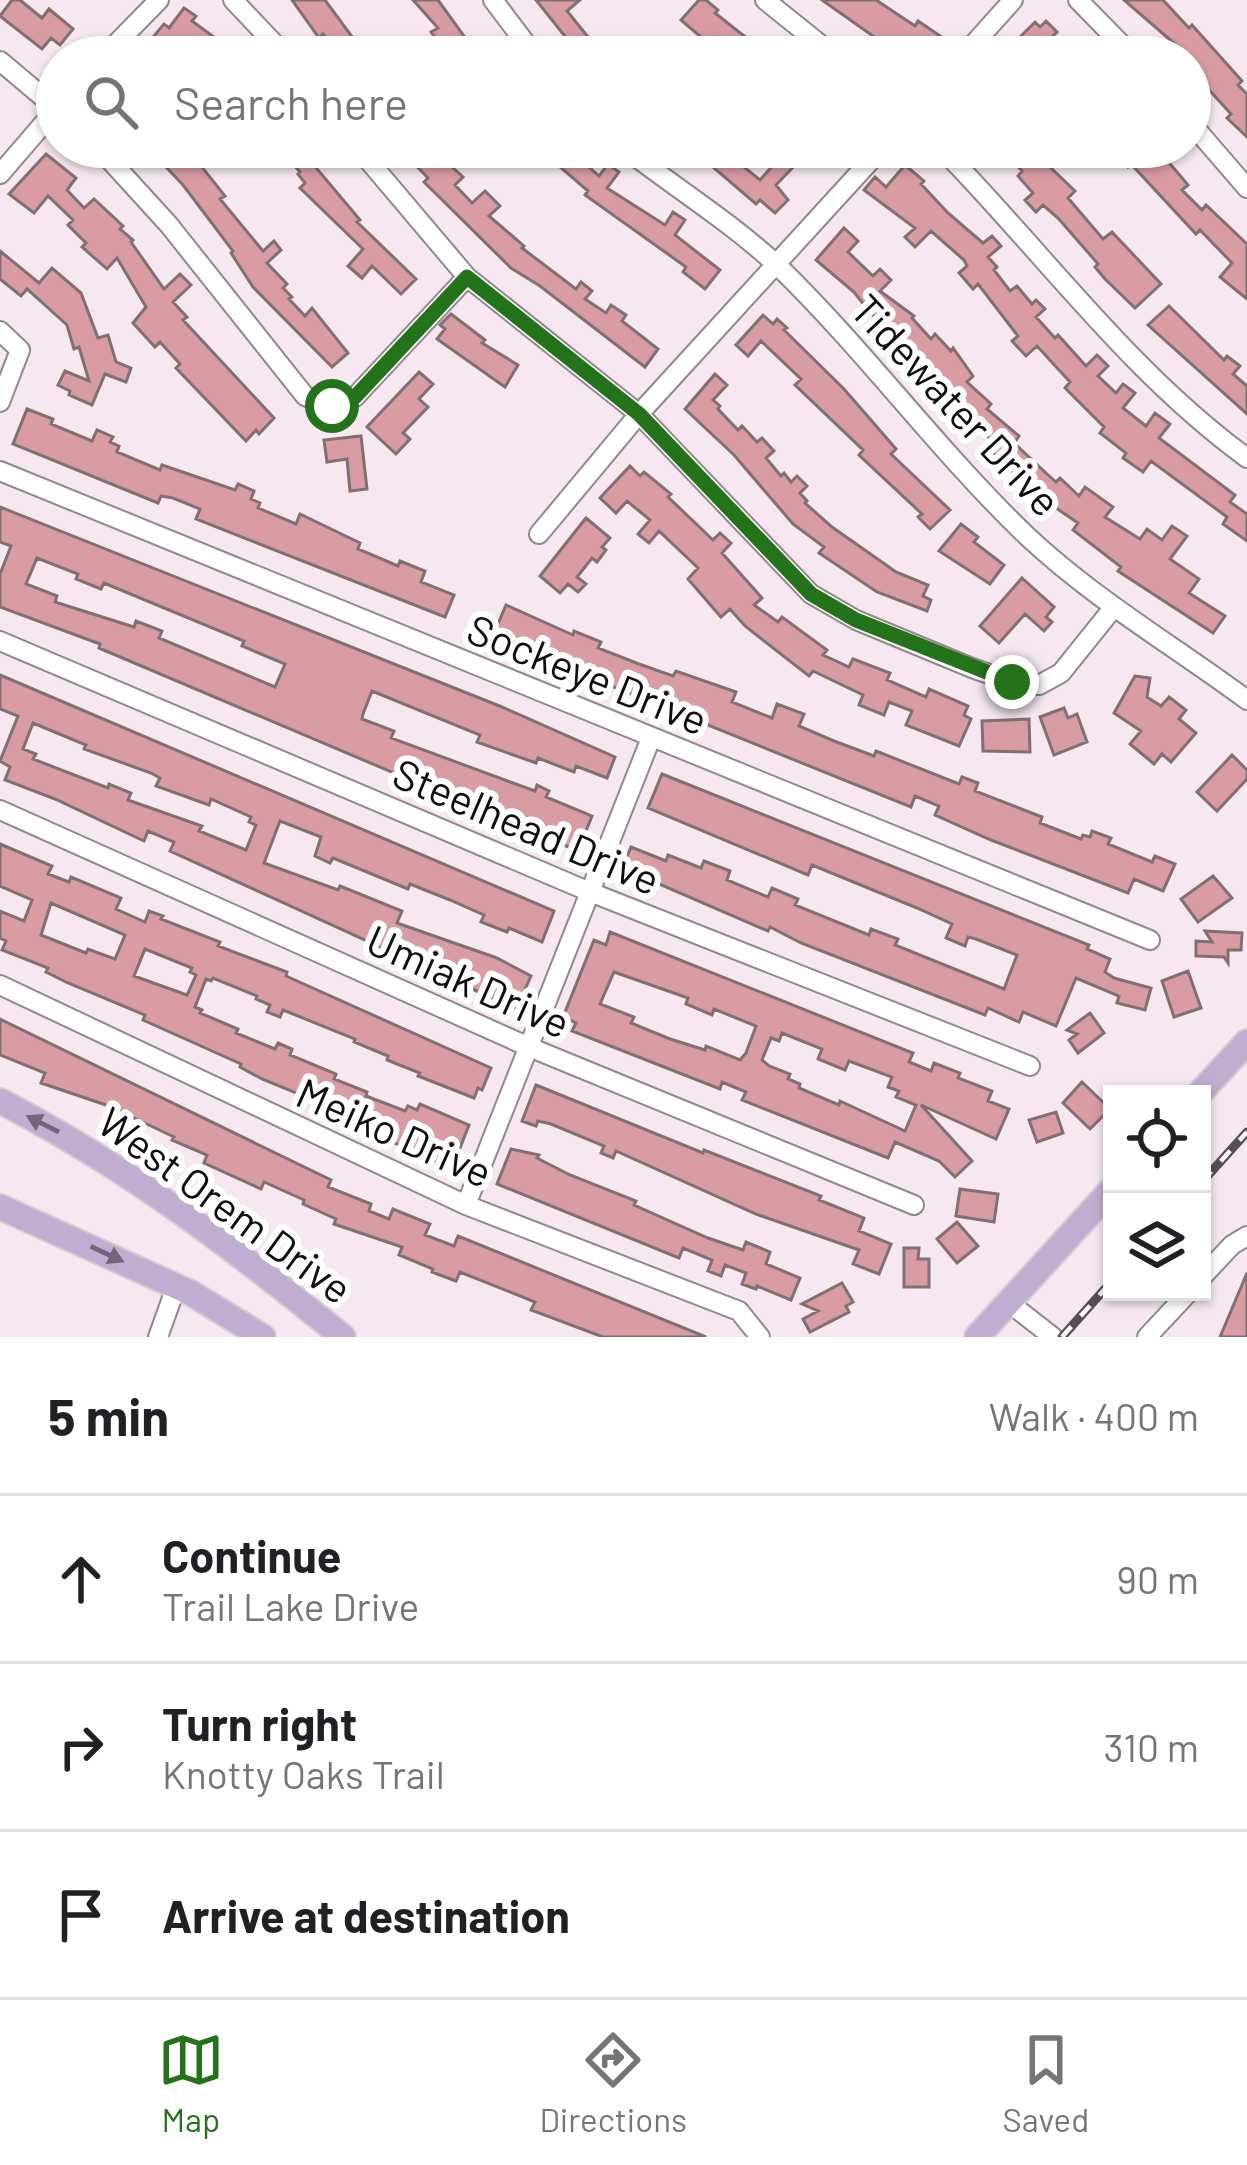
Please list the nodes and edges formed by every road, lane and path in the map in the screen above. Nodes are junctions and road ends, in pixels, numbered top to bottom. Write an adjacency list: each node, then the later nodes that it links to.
1 (159, 0): 7 (street)
2 (232, 0): 8 (street)
3 (493, 0): 9 (street)
4 (765, 0): 10 (street)
5 (1013, 0): 11 (street)
6 (1078, 0): 12 (street)
7 (124, 36)
8 (267, 36)
9 (520, 36)
10 (810, 36)
11 (981, 36)
12 (1113, 36)
13 (0, 61): 14 (street)
14 (36, 91)
15 (36, 132): 22 (street)
16 (1211, 146): 23 (street)
17 (117, 168): 25 (street)
18 (375, 168): 25 (street)
19 (650, 168): 24 (street, Tidewater Drive)
20 (864, 168): 24 (street)
21 (961, 168): 29 (street)
22 (0, 174)
23 (1247, 188)
24 (777, 265): 28 (street); 32 (street, Tidewater Drive)
25 (467, 277): 28 (street)
26 (0, 331): 27 (street)
27 (0, 402)
28 (639, 414): 31 (street); 32 (street)
29 (1247, 458)
30 (0, 471): 35 (street, Sockeye Drive)
31 (538, 533)
32 (1114, 607): 34 (street, Tidewater Drive)
33 (0, 641): 37 (street, Steelhead Drive)
34 (1247, 700)
35 (651, 738): 37 (street); 38 (street, Sockeye Drive)
36 (0, 810): 41 (street, Umiak Drive)
37 (590, 892): 41 (street); 42 (street, Steelhead Drive)
38 (1150, 940)
39 (0, 985): 46 (street, Meiko Drive)
40 (1247, 1042): 43 (main road)
41 (529, 1047): 46 (street); 47 (street, Umiak Drive)
42 (1030, 1066)
43 (1207, 1085)
44 (0, 1101): 56 (main road, West Orem Drive, one-way to 44)
45 (1108, 1193): 53 (main road)
46 (466, 1204): 57 (street, Meiko Drive)
47 (914, 1205)
48 (0, 1208): 51 (main road, West Orem Drive, one-way to 51)
49 (1247, 1236): 50 (street)
50 (1211, 1267)
51 (176, 1287): 54 (street); 55 (main road, West Orem Drive)
52 (1181, 1301): 60 (street)
53 (1007, 1302): 58 (main road); 59 (street)
54 (158, 1337)
55 (263, 1337)
56 (343, 1337)
57 (760, 1337)
58 (977, 1337)
59 (1053, 1337)
60 (1147, 1337)

